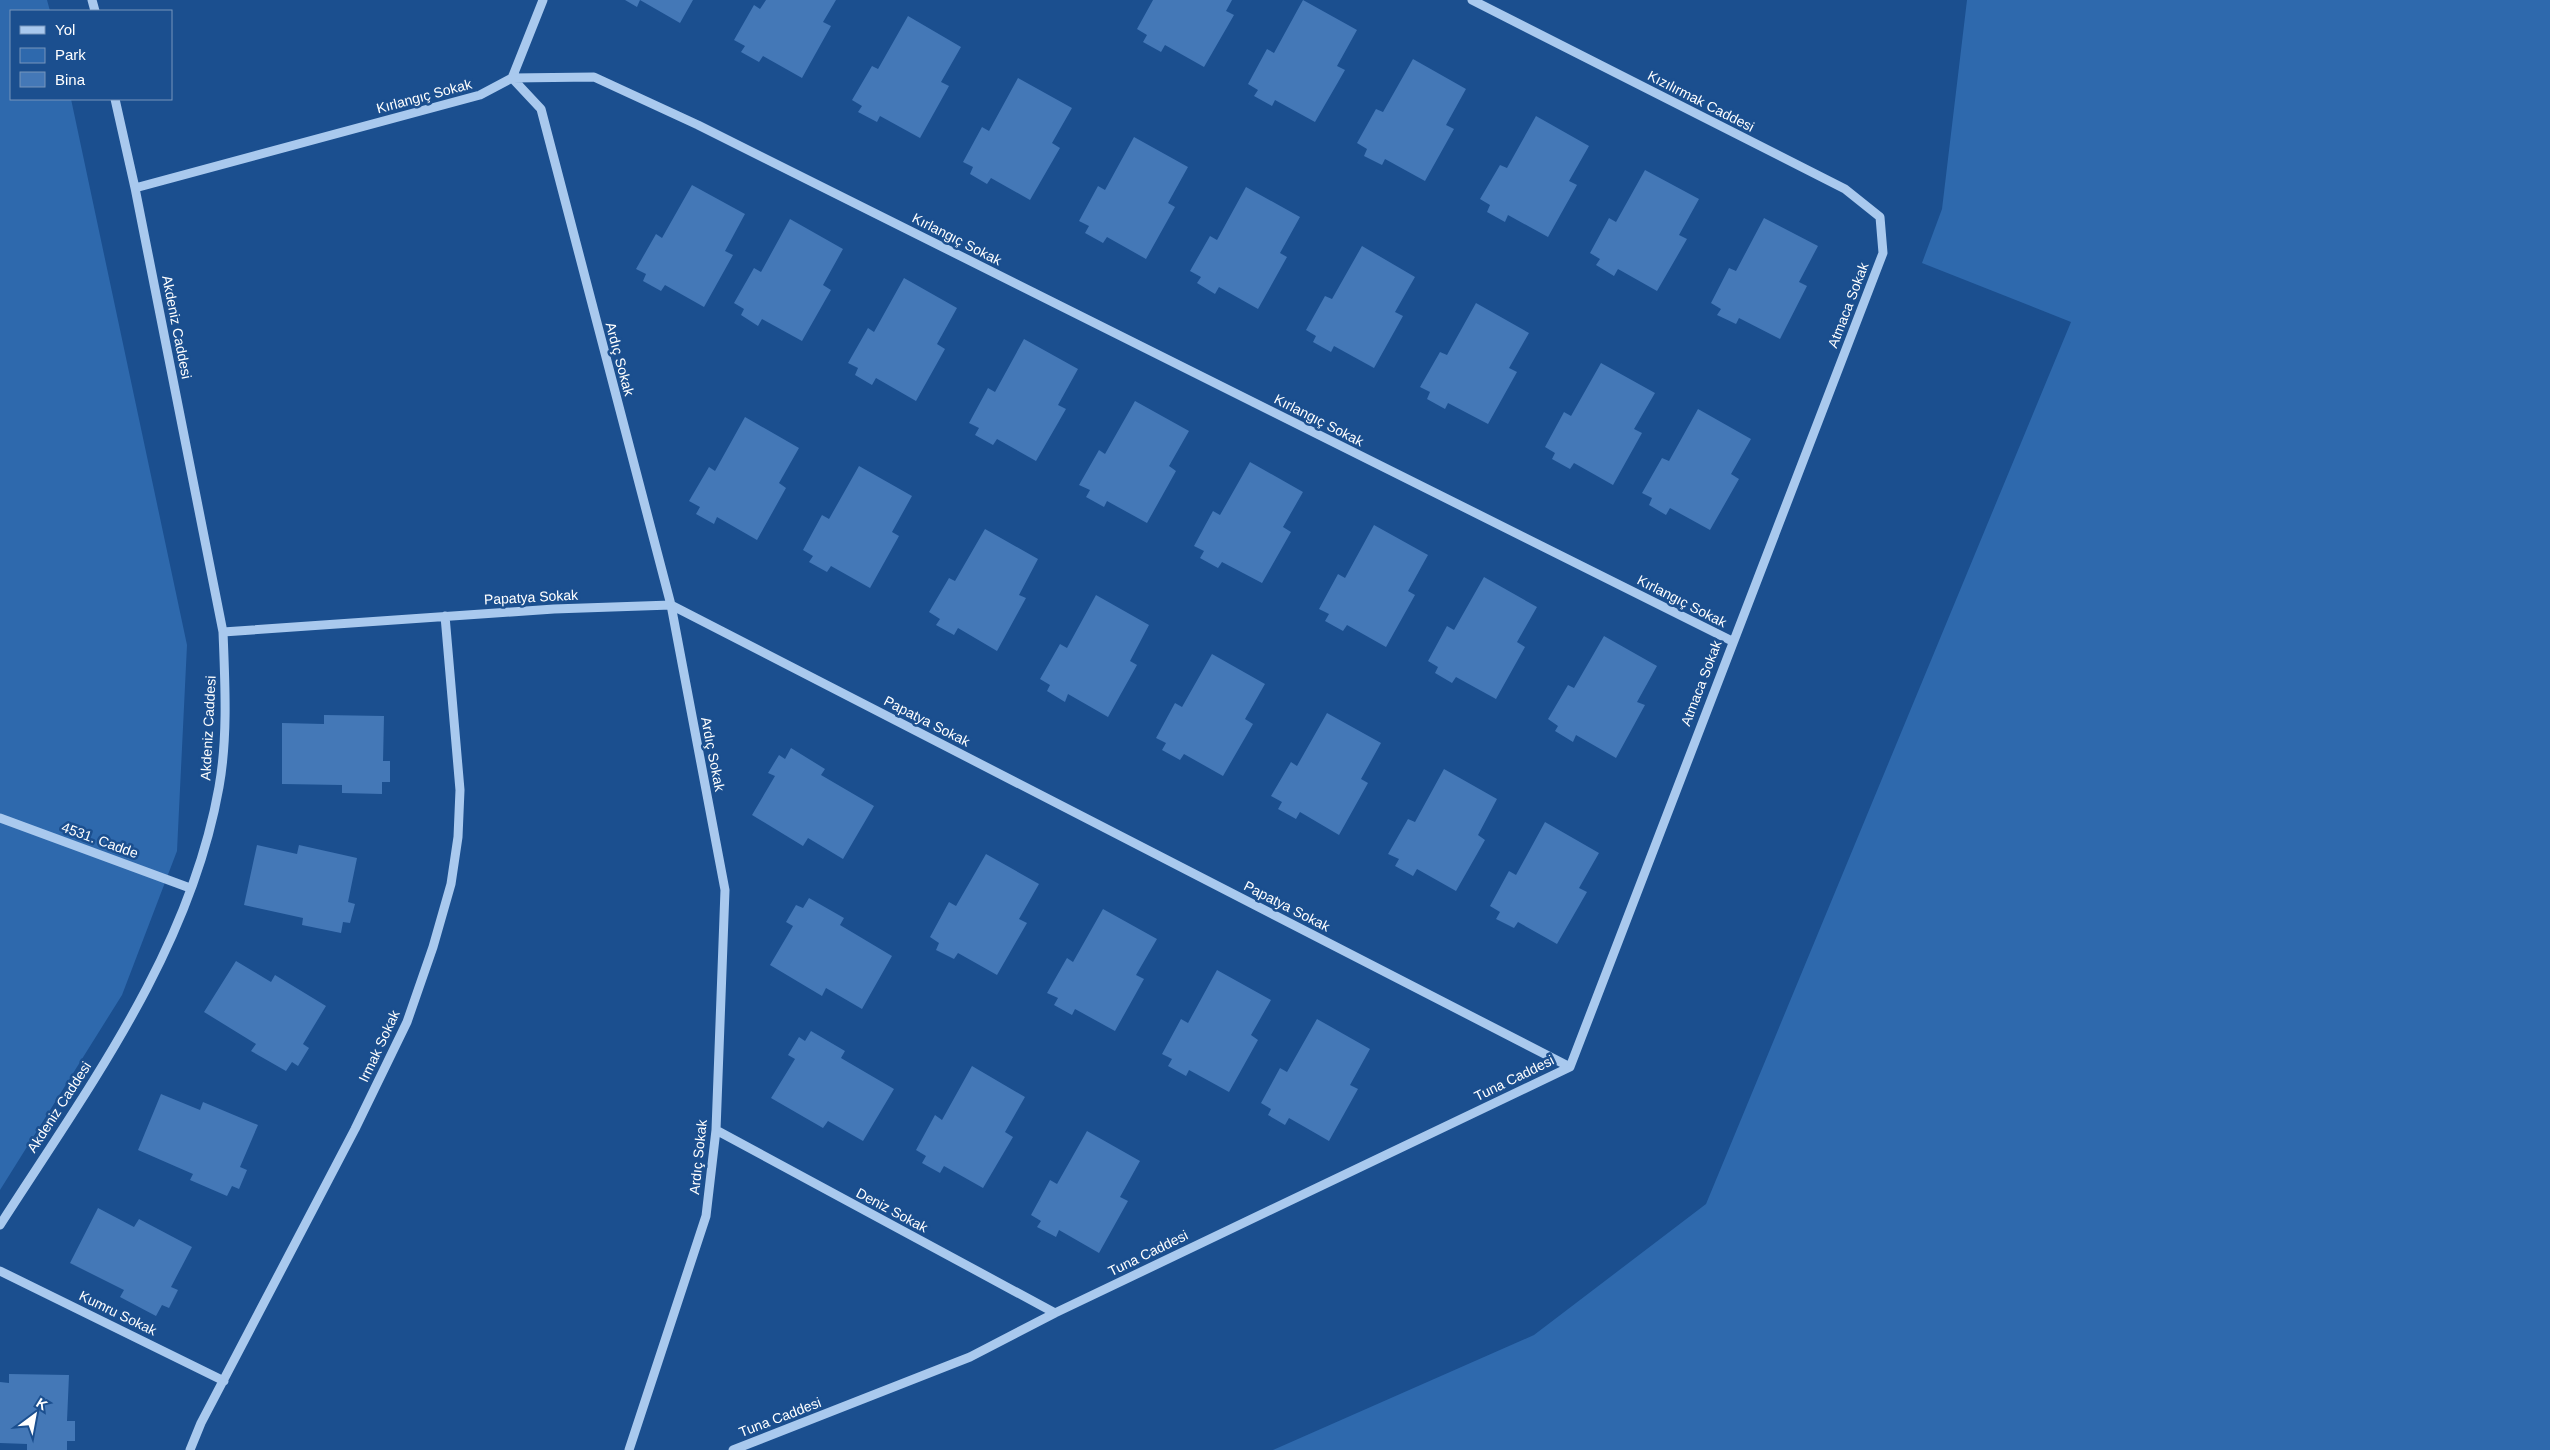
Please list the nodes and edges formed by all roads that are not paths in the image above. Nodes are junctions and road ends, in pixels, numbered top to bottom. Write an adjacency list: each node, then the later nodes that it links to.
1 (542, 0): 3 (street)
2 (1472, 0): 6 (street, Kızılırmak Caddesi)
3 (512, 78): 5 (street, Kırlangıç Sokak); 7 (street, Ardıç Sokak); 10 (street, Kırlangıç Sokak)
4 (115, 100): 5 (street, Akdeniz Caddesi)
5 (135, 188): 9 (street, Akdeniz Caddesi)
6 (1883, 253): 10 (street, Atmaca Sokak)
7 (671, 605): 8 (street, Papatya Sokak); 13 (street, Papatya Sokak); 14 (street, Ardıç Sokak)
8 (445, 616): 9 (street, Papatya Sokak); 18 (street, Irmak Sokak)
9 (223, 632): 12 (street, Akdeniz Caddesi)
10 (1732, 641): 13 (street, Atmaca Sokak)
11 (0, 818): 12 (street, 4531. Cadde)
12 (190, 888): 15 (street, Akdeniz Caddesi)
13 (1570, 1067): 17 (street, Tuna Caddesi)
14 (716, 1130): 17 (street, Deniz Sokak); 20 (street, Ardıç Sokak)
15 (0, 1225)
16 (0, 1271): 18 (street, Kumru Sokak)
17 (1055, 1313): 21 (street, Tuna Caddesi)
18 (224, 1381): 19 (street, Irmak Sokak)
19 (190, 1450)
20 (629, 1450)
21 (733, 1450)

